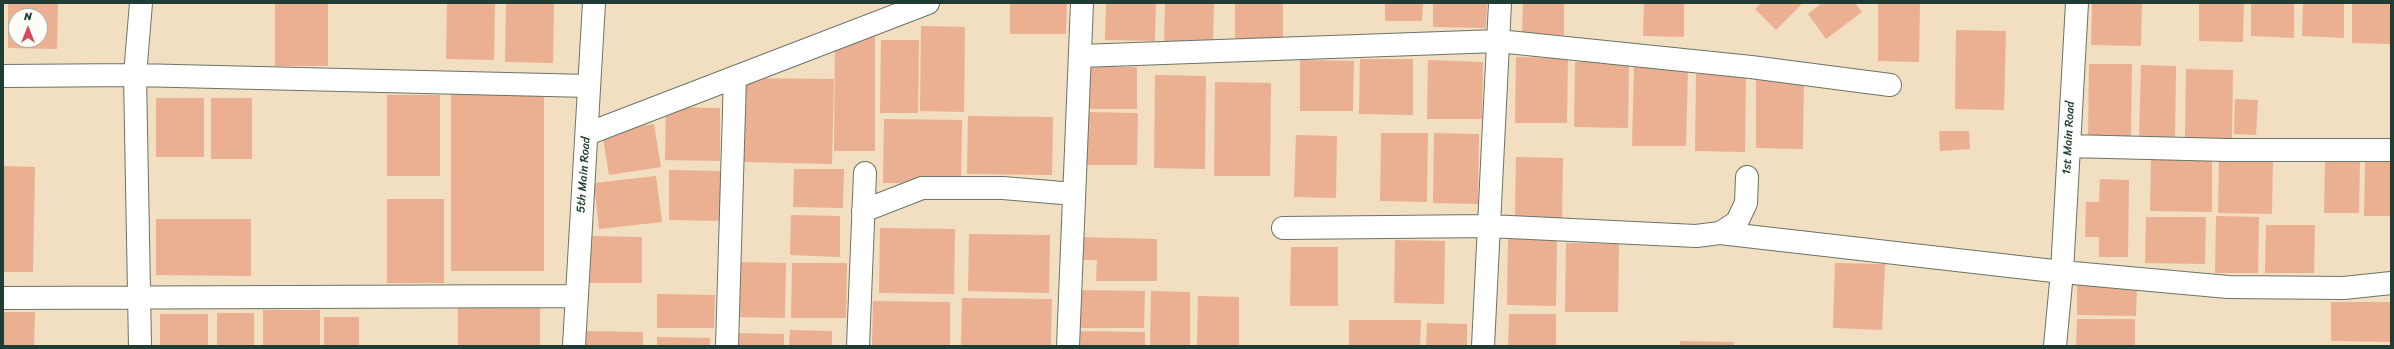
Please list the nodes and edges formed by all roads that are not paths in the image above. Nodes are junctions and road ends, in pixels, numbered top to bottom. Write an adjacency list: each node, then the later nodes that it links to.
1 (141, 3): 9 (street)
2 (594, 3): 13 (street, 5th Main Road)
3 (928, 3): 11 (street)
4 (1082, 3): 8 (street)
5 (1500, 3): 7 (street)
6 (2077, 3): 15 (street, 1st Main Road)
7 (1498, 41): 8 (street); 12 (street); 21 (street)
8 (1080, 56): 19 (street)
9 (135, 75): 10 (street); 13 (street); 27 (street)
10 (3, 76)
11 (734, 77): 14 (street); 31 (street)
12 (1890, 84)
13 (589, 86): 14 (street, 5th Main Road)
14 (587, 134): 26 (street, 5th Main Road)
15 (2069, 146): 16 (street); 24 (street, 1st Main Road)
16 (2391, 150)
17 (865, 173): 20 (street)
18 (1747, 177): 23 (street)
19 (1074, 194): 20 (street); 33 (street)
20 (863, 211): 32 (street)
21 (1489, 226): 22 (street); 23 (street); 34 (street)
22 (1283, 228)
23 (1720, 233): 24 (street)
24 (2062, 272): 25 (street); 35 (street, 1st Main Road)
25 (2391, 283)
26 (575, 296): 27 (street); 30 (street, 5th Main Road)
27 (138, 297): 28 (street); 29 (street)
28 (3, 298)
29 (140, 346)
30 (574, 346)
31 (727, 346)
32 (858, 346)
33 (1068, 346)
34 (1484, 346)
35 (2055, 346)

